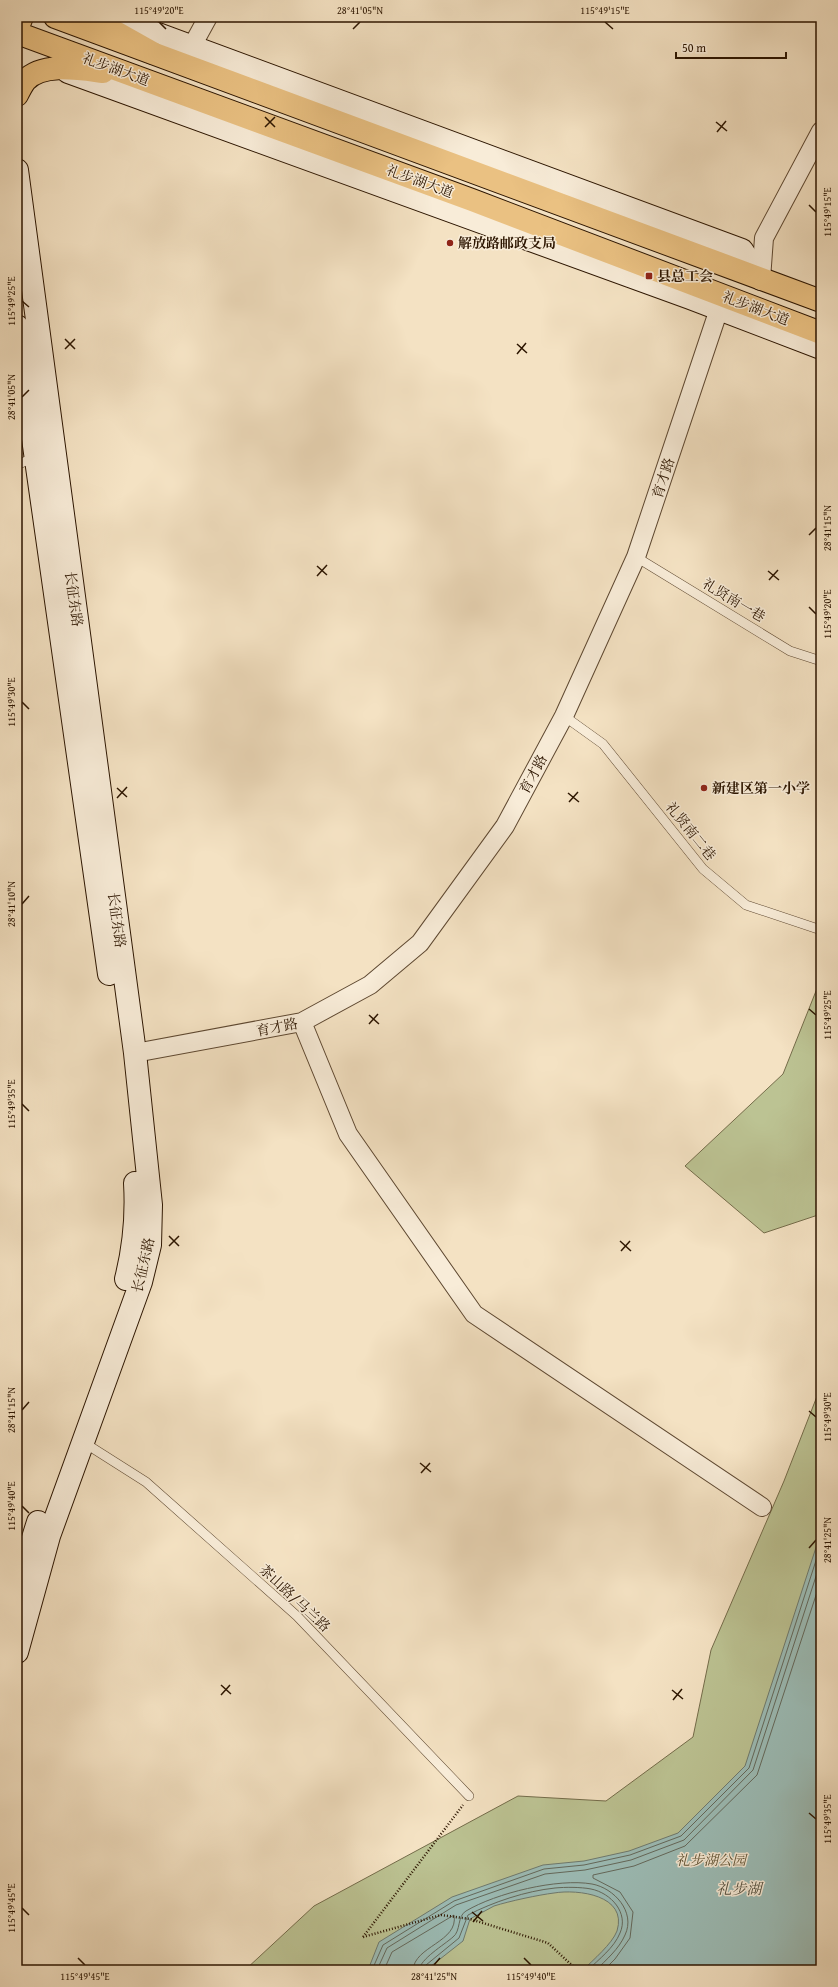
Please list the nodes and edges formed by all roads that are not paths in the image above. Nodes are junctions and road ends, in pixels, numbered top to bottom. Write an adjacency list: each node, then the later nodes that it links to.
1 (22, 17): 6 (main road)
2 (55, 17): 9 (main road, 礼步湖大道)
3 (89, 17): 9 (main road)
4 (112, 17): 8 (main road)
5 (208, 17): 8 (street)
6 (17, 29)
7 (17, 33): 11 (main road, 礼步湖大道)
8 (191, 48): 15 (main road)
9 (153, 53): 15 (main road, 礼步湖大道)
10 (61, 69): 11 (main road); 12 (main road); 17 (main road)
11 (139, 78): 17 (main road, 礼步湖大道)
12 (17, 95)
13 (821, 131): 15 (street)
14 (17, 170): 27 (main road, 长征东路)
15 (761, 279): 16 (main road, 礼步湖大道)
16 (821, 301)
17 (721, 302): 19 (main road, 礼步湖大道); 20 (main road); 22 (street, 育才路)
18 (17, 326): 21 (main road, 长征东路)
19 (821, 333)
20 (821, 348)
21 (26, 461): 30 (main road, 长征东路)
22 (636, 557): 23 (lane, 礼贤南一巷); 24 (street, 育才路)
23 (821, 661)
24 (564, 716): 25 (lane, 礼贤南二巷); 26 (street, 育才路)
25 (821, 930)
26 (302, 1022): 27 (street, 育才路); 29 (street)
27 (135, 1053): 28 (main road, 长征东路)
28 (83, 1442): 31 (main road, 长征东路); 32 (lane, 茶山路/马兰路)
29 (762, 1507)
30 (17, 1589)
31 (17, 1652)
32 (469, 1796)

